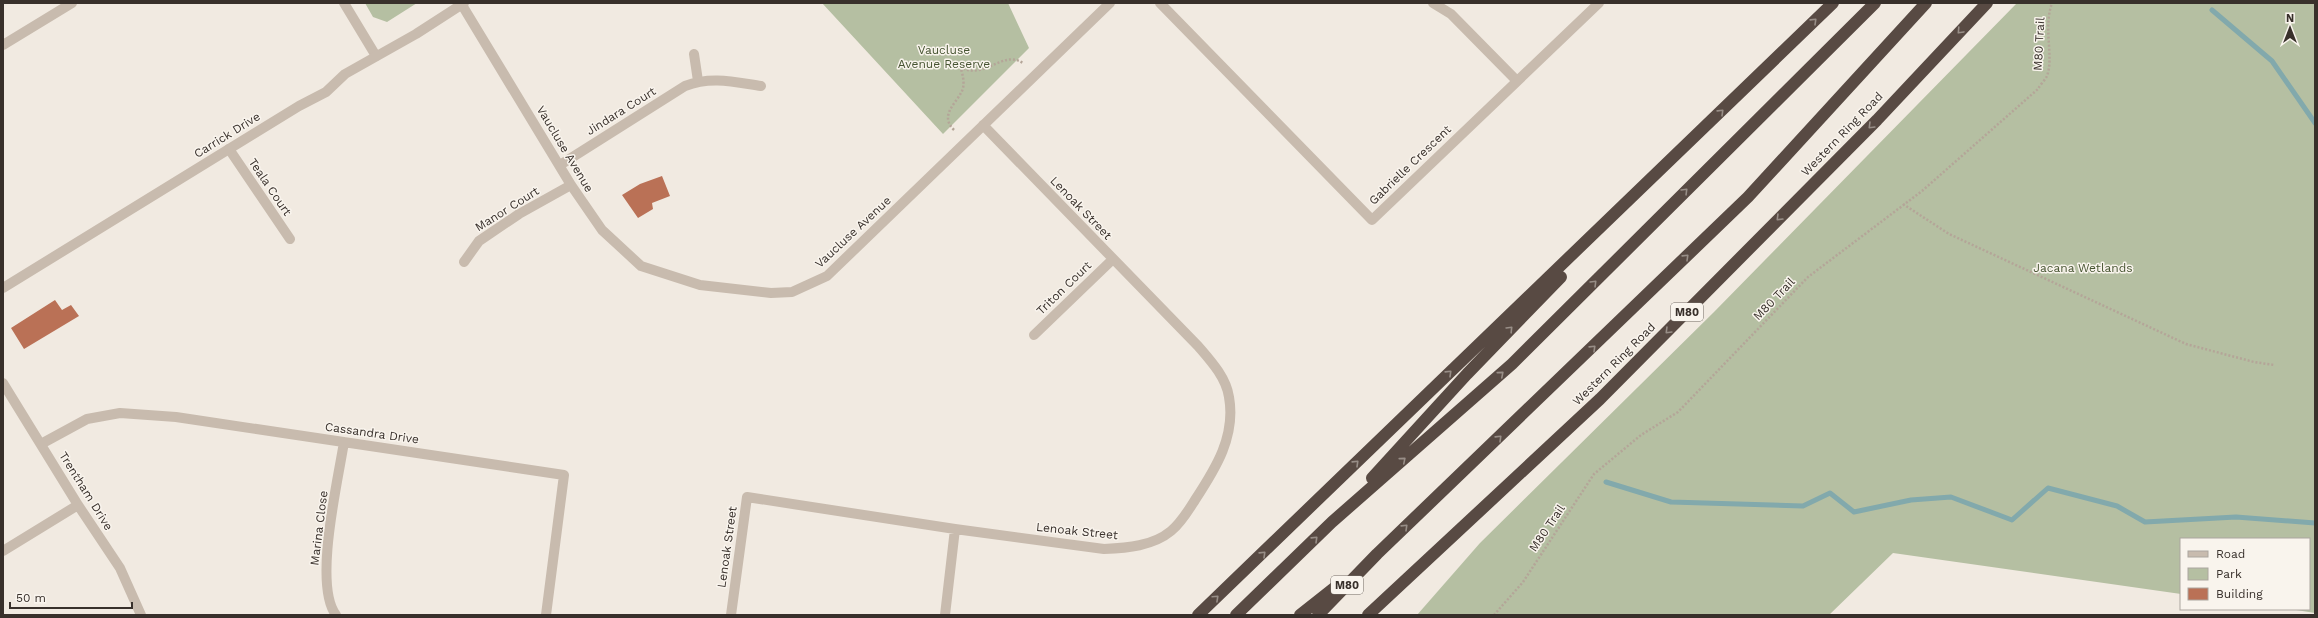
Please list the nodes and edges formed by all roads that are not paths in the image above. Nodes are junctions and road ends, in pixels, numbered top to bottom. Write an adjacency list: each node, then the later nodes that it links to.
1 (72, 3): 12 (street)
2 (344, 3): 14 (street)
3 (1110, 3): 18 (street, Vaucluse Avenue)
4 (1160, 3): 16 (street, Gabrielle Crescent)
5 (1433, 3): 16 (street)
6 (1599, 3): 16 (street, Gabrielle Crescent)
7 (1833, 3): 19 (highway, one-way to 7)
8 (1875, 3): 32 (highway, one-way to 8)
9 (1926, 3): 35 (highway, M80, one-way to 9)
10 (1987, 3): 36 (highway, Western Ring Road / M80, one-way to 36)
11 (463, 4): 14 (street, Carrick Drive); 21 (street, Vaucluse Avenue)
12 (3, 45)
13 (694, 54): 15 (street)
14 (376, 56): 20 (street, Carrick Drive)
15 (698, 81): 17 (street, Jindara Court); 21 (street, Jindara Court)
16 (1517, 82)
17 (761, 86)
18 (983, 125): 22 (street, Vaucluse Avenue); 24 (street, Lenoak Street)
19 (1694, 139): 32 (highway, one-way to 19); 42 (highway, one-way to 19)
20 (229, 149): 23 (street, Teala Court); 26 (street, Carrick Drive)
21 (560, 165): 22 (street, Vaucluse Avenue)
22 (570, 185): 25 (street, Manor Court)
23 (290, 239)
24 (1112, 260): 27 (street, Triton Court); 33 (street, Lenoak Street)
25 (464, 262)
26 (3, 288)
27 (1034, 335)
28 (3, 383): 30 (street, Trentham Drive)
29 (344, 442): 30 (street, Cassandra Drive); 38 (street, Marina Close); 39 (street, Cassandra Drive)
30 (41, 444): 31 (street, Trentham Drive)
31 (78, 505): 34 (street); 37 (street, Trentham Drive)
32 (1332, 522): 43 (highway, one-way to 32)
33 (955, 529): 40 (street, Lenoak Street); 41 (street)
34 (3, 551)
35 (1377, 554): 44 (highway); 45 (highway, M80)
36 (1371, 613)
37 (141, 615)
38 (336, 615)
39 (546, 615)
40 (731, 615)
41 (945, 615)
42 (1198, 615)
43 (1236, 615)
44 (1300, 615)
45 (1318, 615)

